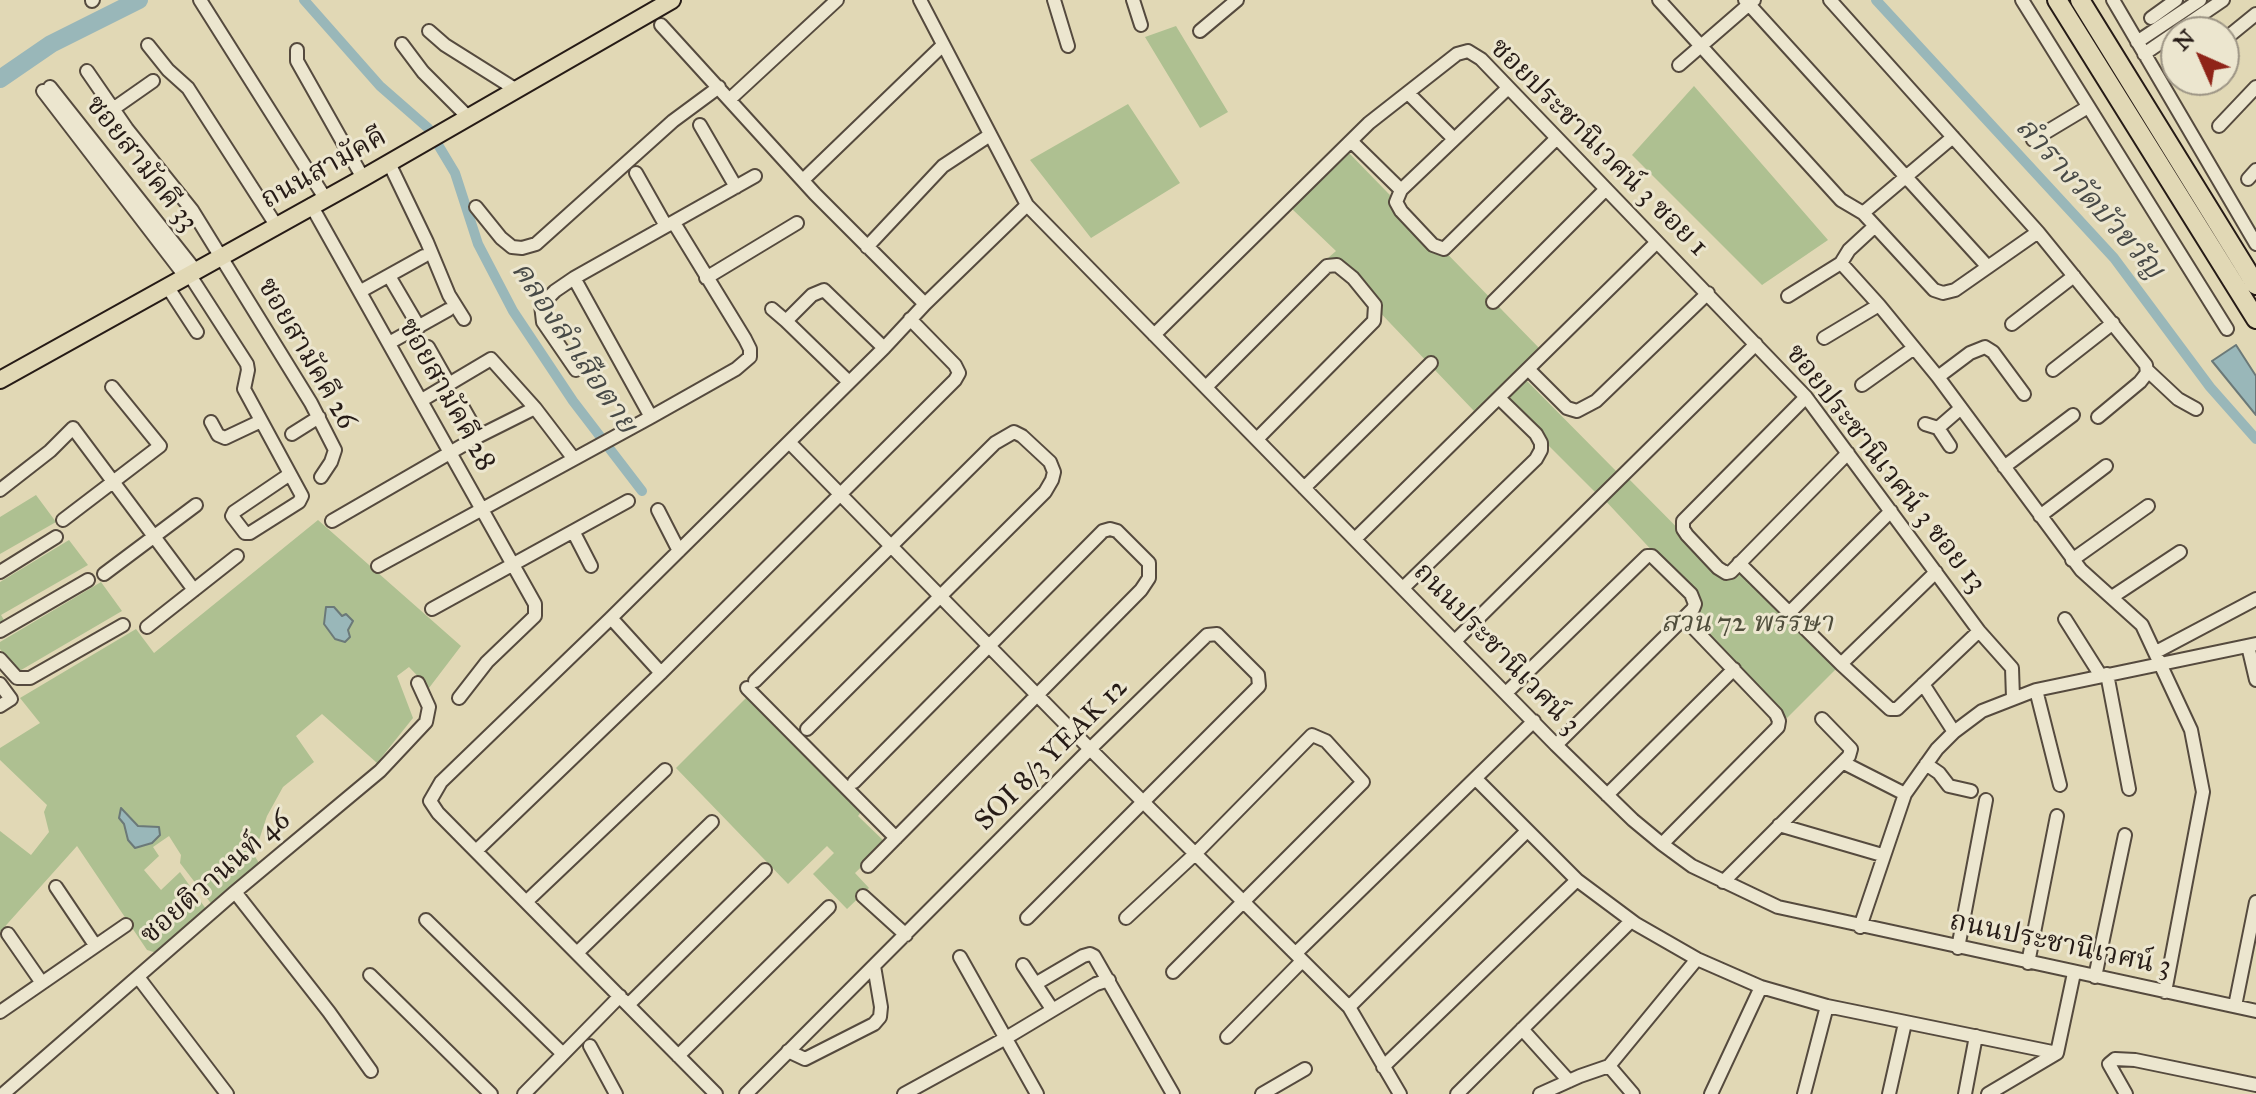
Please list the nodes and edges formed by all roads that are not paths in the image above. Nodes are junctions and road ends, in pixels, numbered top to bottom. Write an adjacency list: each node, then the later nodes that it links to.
1 (200, 0): 60 (street, ซอยสามัคคี 28)
2 (672, 0): 37 (main road, ถนนสามัคคี)
3 (837, 0): 39 (street)
4 (920, 0): 25 (street, ถนนประชานิเวศน์ 3)
5 (1054, 0): 27 (street)
6 (1133, 0): 20 (street)
7 (1237, 0): 22 (street)
8 (1659, 0): 26 (street)
9 (1830, 0): 46 (street)
10 (2022, 0): 40 (street)
11 (2057, 0): 93 (highway)
12 (2080, 0): 81 (highway)
13 (2113, 0): 28 (street)
14 (2176, 0): 18 (street)
15 (2200, 0): 28 (street)
16 (2223, 0): 28 (street)
17 (1749, 1): 26 (street); 54 (street)
18 (2151, 18)
19 (661, 25): 33 (street)
20 (1141, 25)
21 (429, 31): 37 (street)
22 (1200, 31)
23 (402, 44): 42 (street)
24 (148, 45): 66 (street)
25 (943, 45): 45 (street, ถนนประชานิเวศน์ 3); 56 (street)
26 (1700, 45): 30 (street); 63 (street)
27 (1068, 46)
28 (2140, 48): 70 (street)
29 (297, 50): 55 (street)
30 (1679, 65)
31 (87, 71): 41 (street, ซอยสามัคคี 26)
32 (153, 81): 41 (street)
33 (719, 87): 39 (street); 62 (street)
34 (2256, 87): 44 (street)
35 (1508, 88): 38 (street, ซอยประชานิเวศน์ 3 ซอย 1); 47 (street); 48 (street, ซอยประชานิเวศน์ 3 ซอย 1)
36 (46, 89): 76 (street)
37 (515, 89): 42 (main road, ถนนสามัคคี)
38 (1408, 93): 47 (street); 50 (street, ซอยประชานิเวศน์ 3 ซอย 1)
39 (730, 99): 56 (street)
40 (2088, 107): 49 (street); 98 (street)
41 (113, 109): 73 (street, ซอยสามัคคี 26)
42 (468, 117): 51 (main road, ถนนสามัคคี)
43 (700, 125): 57 (street)
44 (2219, 126)
45 (990, 135): 61 (street, ถนนประชานิเวศน์ 3); 71 (street)
46 (1953, 137): 54 (street); 68 (street)
47 (1453, 138): 59 (street)
48 (1557, 138): 58 (street, ซอยประชานิเวศน์ 3 ซอย 1); 59 (street)
49 (2033, 140)
50 (1351, 141): 59 (street); 100 (street, ซอยประชานิเวศน์ 3 ซอย 1)
51 (389, 163): 55 (main road, ถนนสามัคคี); 91 (street)
52 (636, 173): 65 (street)
53 (755, 176): 57 (street)
54 (1906, 177): 63 (street); 75 (street)
55 (363, 178): 60 (main road, ถนนสามัคคี)
56 (803, 180): 71 (street)
57 (736, 187): 65 (street)
58 (1606, 189): 69 (street, ซอยประชานิเวศน์ 3 ซอย 1); 86 (street)
59 (1401, 190)
60 (318, 202): 66 (main road, ถนนสามัคคี); 83 (street, ซอยสามัคคี 28)
61 (1027, 205): 87 (street); 100 (street, ถนนประชานิเวศน์ 3)
62 (476, 207)
63 (1863, 213): 67 (street)
64 (797, 223): 80 (street)
65 (670, 224): 79 (street); 80 (street)
66 (276, 225): 73 (main road, ถนนสามัคคี)
67 (1875, 226): 74 (street); 75 (street)
68 (2038, 232): 75 (street); 78 (street)
69 (1657, 242): 84 (street, ซอยประชานิเวศน์ 3 ซอย 1); 108 (street)
70 (2256, 244)
71 (867, 247): 87 (street)
72 (424, 256): 77 (street)
73 (220, 257): 76 (main road, ถนนสามัคคี); 128 (street, ซอยสามัคคี 26)
74 (1841, 263): 85 (street); 88 (street)
75 (1988, 267)
76 (190, 273): 82 (main road, ถนนสามัคคี); 131 (street)
77 (389, 276): 83 (street); 97 (street)
78 (2074, 276): 95 (street); 96 (street)
79 (574, 278): 109 (street); 129 (street)
80 (706, 278): 129 (street)
81 (2256, 285)
82 (167, 286): 99 (street); 113 (main road, ถนนสามัคคี)
83 (361, 291): 102 (street, ซอยสามัคคี 28)
84 (1708, 293): 103 (street, ซอยประชานิเวศน์ 3 ซอย 1); 108 (street)
85 (1788, 296)
86 (1493, 302)
87 (925, 304): 92 (street)
88 (1879, 305): 101 (street); 106 (street)
89 (772, 309): 94 (street)
90 (448, 310): 97 (street)
91 (464, 319)
92 (910, 319): 105 (street); 150 (street)
93 (2256, 319)
94 (786, 321): 105 (street); 114 (street)
95 (2113, 323): 110 (street); 111 (street)
96 (2012, 324)
97 (419, 327): 102 (street)
98 (2227, 329)
99 (197, 332)
100 (1154, 335): 118 (street, ถนนประชานิเวศน์ 3)
101 (1824, 338)
102 (389, 343): 122 (street, ซอยสามัคคี 28)
103 (1756, 344): 120 (street, ซอยประชานิเวศน์ 3 ซอย 13); 191 (street, ซอยประชานิเวศน์ 3 ซอย 13)
104 (428, 347): 115 (street)
105 (884, 348): 114 (street)
106 (1914, 348): 112 (street); 116 (street)
107 (1431, 363): 148 (street)
108 (1528, 369): 121 (street)
109 (576, 370)
110 (2053, 370)
111 (2147, 370): 126 (street); 130 (street)
112 (1938, 377): 119 (street); 125 (street)
113 (0, 380)
114 (849, 382): 138 (street)
115 (449, 384): 122 (street); 124 (street)
116 (1862, 385)
117 (112, 387): 147 (street)
118 (1206, 387): 137 (street, ถนนประชานิเวศน์ 3); 137 (street)
119 (2024, 394)
120 (1806, 397): 141 (street, ซอยประชานิเวศน์ 3 ซอย 13); 169 (street)
121 (1499, 398): 163 (street); 177 (street)
122 (422, 400): 140 (street, ซอยสามัคคี 28)
123 (462, 406): 136 (street)
124 (535, 408): 136 (street); 142 (street)
125 (1961, 408): 134 (street); 144 (street)
126 (2196, 409)
127 (2073, 415): 144 (street)
128 (319, 417): 135 (street); 146 (street, ซอยสามัคคี 26)
129 (651, 417): 142 (street)
130 (2098, 417)
131 (261, 421): 132 (street); 145 (street)
132 (211, 422)
133 (1925, 424): 134 (street)
134 (1938, 428): 139 (street)
135 (292, 434)
136 (479, 436): 140 (street)
137 (1257, 439): 148 (street, ถนนประชานิเวศน์ 3)
138 (789, 442): 150 (street); 165 (street)
139 (1950, 446)
140 (451, 452): 154 (street, ซอยสามัคคี 28); 159 (street)
141 (1848, 453): 156 (street, ซอยประชานิเวศน์ 3 ซอย 13); 169 (street)
142 (574, 459): 154 (street)
143 (2106, 466): 157 (street)
144 (2004, 467): 157 (street)
145 (290, 474): 145 (street)
146 (321, 477)
147 (113, 482): 149 (street); 158 (street); 161 (street)
148 (1304, 488): 163 (street, ถนนประชานิเวศน์ 3)
149 (0, 490)
150 (840, 494): 164 (street); 198 (street)
151 (628, 501): 160 (street)
152 (196, 505): 161 (street)
153 (2148, 506): 168 (street)
154 (483, 509): 170 (street, ซอยสามัคคี 28); 171 (street)
155 (658, 510): 165 (street)
156 (1891, 511): 174 (street, ซอยประชานิเวศน์ 3 ซอย 13); 183 (street)
157 (2040, 516): 168 (street)
158 (63, 520)
159 (332, 521)
160 (574, 533): 170 (street); 172 (street)
161 (154, 536): 175 (street); 178 (street)
162 (56, 537): 173 (street)
163 (1355, 539): 177 (street, ถนนประชานิเวศน์ 3)
164 (891, 545): 179 (street); 179 (street); 233 (street)
165 (679, 551): 184 (street)
166 (2180, 552): 180 (street)
167 (237, 556): 178 (street)
168 (2072, 560): 180 (street)
169 (1739, 563): 183 (street)
170 (514, 565): 182 (street); 207 (street, ซอยสามัคคี 28)
171 (378, 566)
172 (591, 566)
173 (0, 572)
174 (1936, 572): 190 (street, ซอยประชานิเวศน์ 3 ซอย 13); 196 (street)
175 (104, 574)
176 (88, 580): 189 (street)
177 (1403, 588): 191 (street, ถนนประชานิเวศน์ 3)
178 (194, 590): 188 (street)
179 (940, 595): 192 (street); 212 (street)
180 (2112, 597): 194 (street)
181 (2256, 599): 194 (street)
182 (432, 609)
183 (1789, 613): 196 (street)
184 (611, 618): 198 (street); 235 (street)
185 (1684, 618): 197 (street); 205 (street); 214 (street)
186 (2065, 619): 199 (street)
187 (123, 625): 195 (street)
188 (147, 627)
189 (0, 631)
190 (1979, 631): 203 (street); 208 (street, ซอยประชานิเวศน์ 3 ซอย 13)
191 (1455, 641): 205 (street, ถนนประชานิเวศน์ 3)
192 (988, 644): 206 (street); 206 (street); 220 (street)
193 (2252, 645): 194 (street); 200 (street)
194 (2158, 658): 199 (street); 275 (street)
195 (0, 659)
196 (1841, 664): 203 (street)
197 (1734, 669): 225 (street); 234 (street)
198 (661, 673): 235 (street)
199 (2104, 675): 204 (street); 222 (street)
200 (2256, 680)
201 (418, 683): 243 (street, ซอยติวานนท์ 46)
202 (0, 684): 209 (street)
203 (1923, 684): 213 (street)
204 (2036, 690): 208 (street); 221 (street)
205 (1506, 693): 211 (street, ถนนประชานิเวศน์ 3)
206 (1037, 695): 215 (street); 233 (street)
207 (459, 698)
208 (2013, 698): 213 (street)
209 (0, 706)
210 (1822, 719): 216 (street)
211 (1534, 721): 214 (street, ถนนประชานิเวศน์ 3); 219 (street)
212 (807, 729)
213 (1954, 732): 217 (street)
214 (1556, 745): 225 (street, ถนนประชานิเวศน์ 3)
215 (1090, 749): 227 (street); 227 (street, SOI 8/3 YEAK 12); 256 (street, SOI 8/3 YEAK 12)
216 (1844, 763): 224 (street); 230 (street)
217 (1926, 764): 223 (street); 224 (street)
218 (665, 770): 245 (street)
219 (1476, 779): 231 (street); 261 (street)
220 (854, 782)
221 (2060, 785)
222 (2129, 789)
223 (1971, 791)
224 (1905, 794): 237 (street)
225 (1607, 795): 234 (street, ถนนประชานิเวศน์ 3)
226 (1986, 800): 258 (street)
227 (1143, 801): 236 (street); 249 (street)
228 (2057, 816): 263 (street)
229 (712, 822): 259 (street)
230 (1779, 825): 237 (street); 241 (street)
231 (1527, 831): 240 (street); 279 (street)
232 (2125, 835): 270 (street)
233 (896, 838): 238 (street)
234 (1662, 844): 241 (street, ถนนประชานิเวศน์ 3)
235 (477, 850): 245 (street)
236 (1196, 853): 246 (street); 246 (street); 250 (street)
237 (1882, 855): 254 (street)
238 (868, 866)
239 (765, 870): 276 (street)
240 (1577, 880): 252 (street); 294 (street)
241 (1723, 882): 254 (street, ถนนประชานิเวศน์ 3)
242 (56, 887): 257 (street)
243 (235, 892): 269 (street, ซอยติวานนท์ 46); 296 (street)
244 (863, 896): 256 (street)
245 (527, 901): 259 (street)
246 (1245, 901): 261 (street); 266 (street)
247 (2256, 902): 278 (street)
248 (829, 907): 292 (street)
249 (1027, 918)
250 (1126, 918)
251 (426, 920): 291 (street)
252 (1631, 921): 262 (street); 284 (street)
253 (126, 925): 257 (street)
254 (1860, 927): 258 (street, ถนนประชานิเวศน์ 3)
255 (8, 934): 272 (street)
256 (906, 935): 265 (street, SOI 8/3 YEAK 12)
257 (95, 945): 272 (street)
258 (1958, 948): 263 (street, ถนนประชานิเวศน์ 3)
259 (578, 952): 276 (street)
260 (960, 957): 287 (street)
261 (1299, 957): 279 (street); 286 (street)
262 (1697, 959): 274 (street); 293 (street)
263 (2028, 963): 267 (street, ถนนประชานิเวศน์ 3)
264 (1023, 965): 273 (street)
265 (874, 966): 289 (street, SOI 8/3 YEAK 12); 289 (street)
266 (1173, 972)
267 (2074, 973): 270 (street, ถนนประชานิเวศน์ 3); 290 (street)
268 (370, 975): 303 (street)
269 (138, 977): 301 (street, ซอยติวานนท์ 46); 302 (street)
270 (2095, 977): 275 (street, ถนนประชานิเวศน์ 3)
271 (1109, 980): 273 (street); 280 (street); 308 (street)
272 (42, 983): 282 (street)
273 (1037, 983): 280 (street)
274 (1761, 987): 277 (street); 314 (street)
275 (2165, 992): 278 (street, ถนนประชานิเวศน์ 3)
276 (624, 1000): 291 (street); 292 (street)
277 (1827, 1006): 283 (street); 315 (street)
278 (2235, 1006): 281 (street, ถนนประชานิเวศน์ 3)
279 (1349, 1007): 294 (street)
280 (1052, 1009): 287 (street)
281 (2256, 1011)
282 (0, 1012)
283 (1905, 1023): 285 (street); 316 (street)
284 (1522, 1029): 297 (street); 311 (street)
285 (1976, 1036): 290 (street); 317 (street)
286 (1227, 1037)
287 (1006, 1038): 300 (street); 307 (street)
288 (590, 1046): 304 (street)
289 (788, 1051): 306 (street, SOI 8/3 YEAK 12)
290 (2057, 1053): 318 (street)
291 (563, 1054): 299 (street)
292 (678, 1056): 305 (street)
293 (1609, 1066): 297 (street); 313 (street)
294 (1383, 1067): 310 (street)
295 (1305, 1069): 309 (street)
296 (371, 1071)
297 (1569, 1081): 312 (street)
298 (2256, 1085): 319 (street)
299 (531, 1091)
300 (1034, 1093)
301 (3, 1094)
302 (227, 1094)
303 (491, 1094)
304 (616, 1094)
305 (716, 1094)
306 (746, 1094)
307 (904, 1094)
308 (1173, 1094)
309 (1262, 1094)
310 (1400, 1094)
311 (1457, 1094)
312 (1540, 1094)
313 (1633, 1094)
314 (1711, 1094)
315 (1804, 1094)
316 (1889, 1094)
317 (1965, 1094)
318 (1988, 1094)
319 (2126, 1094)

